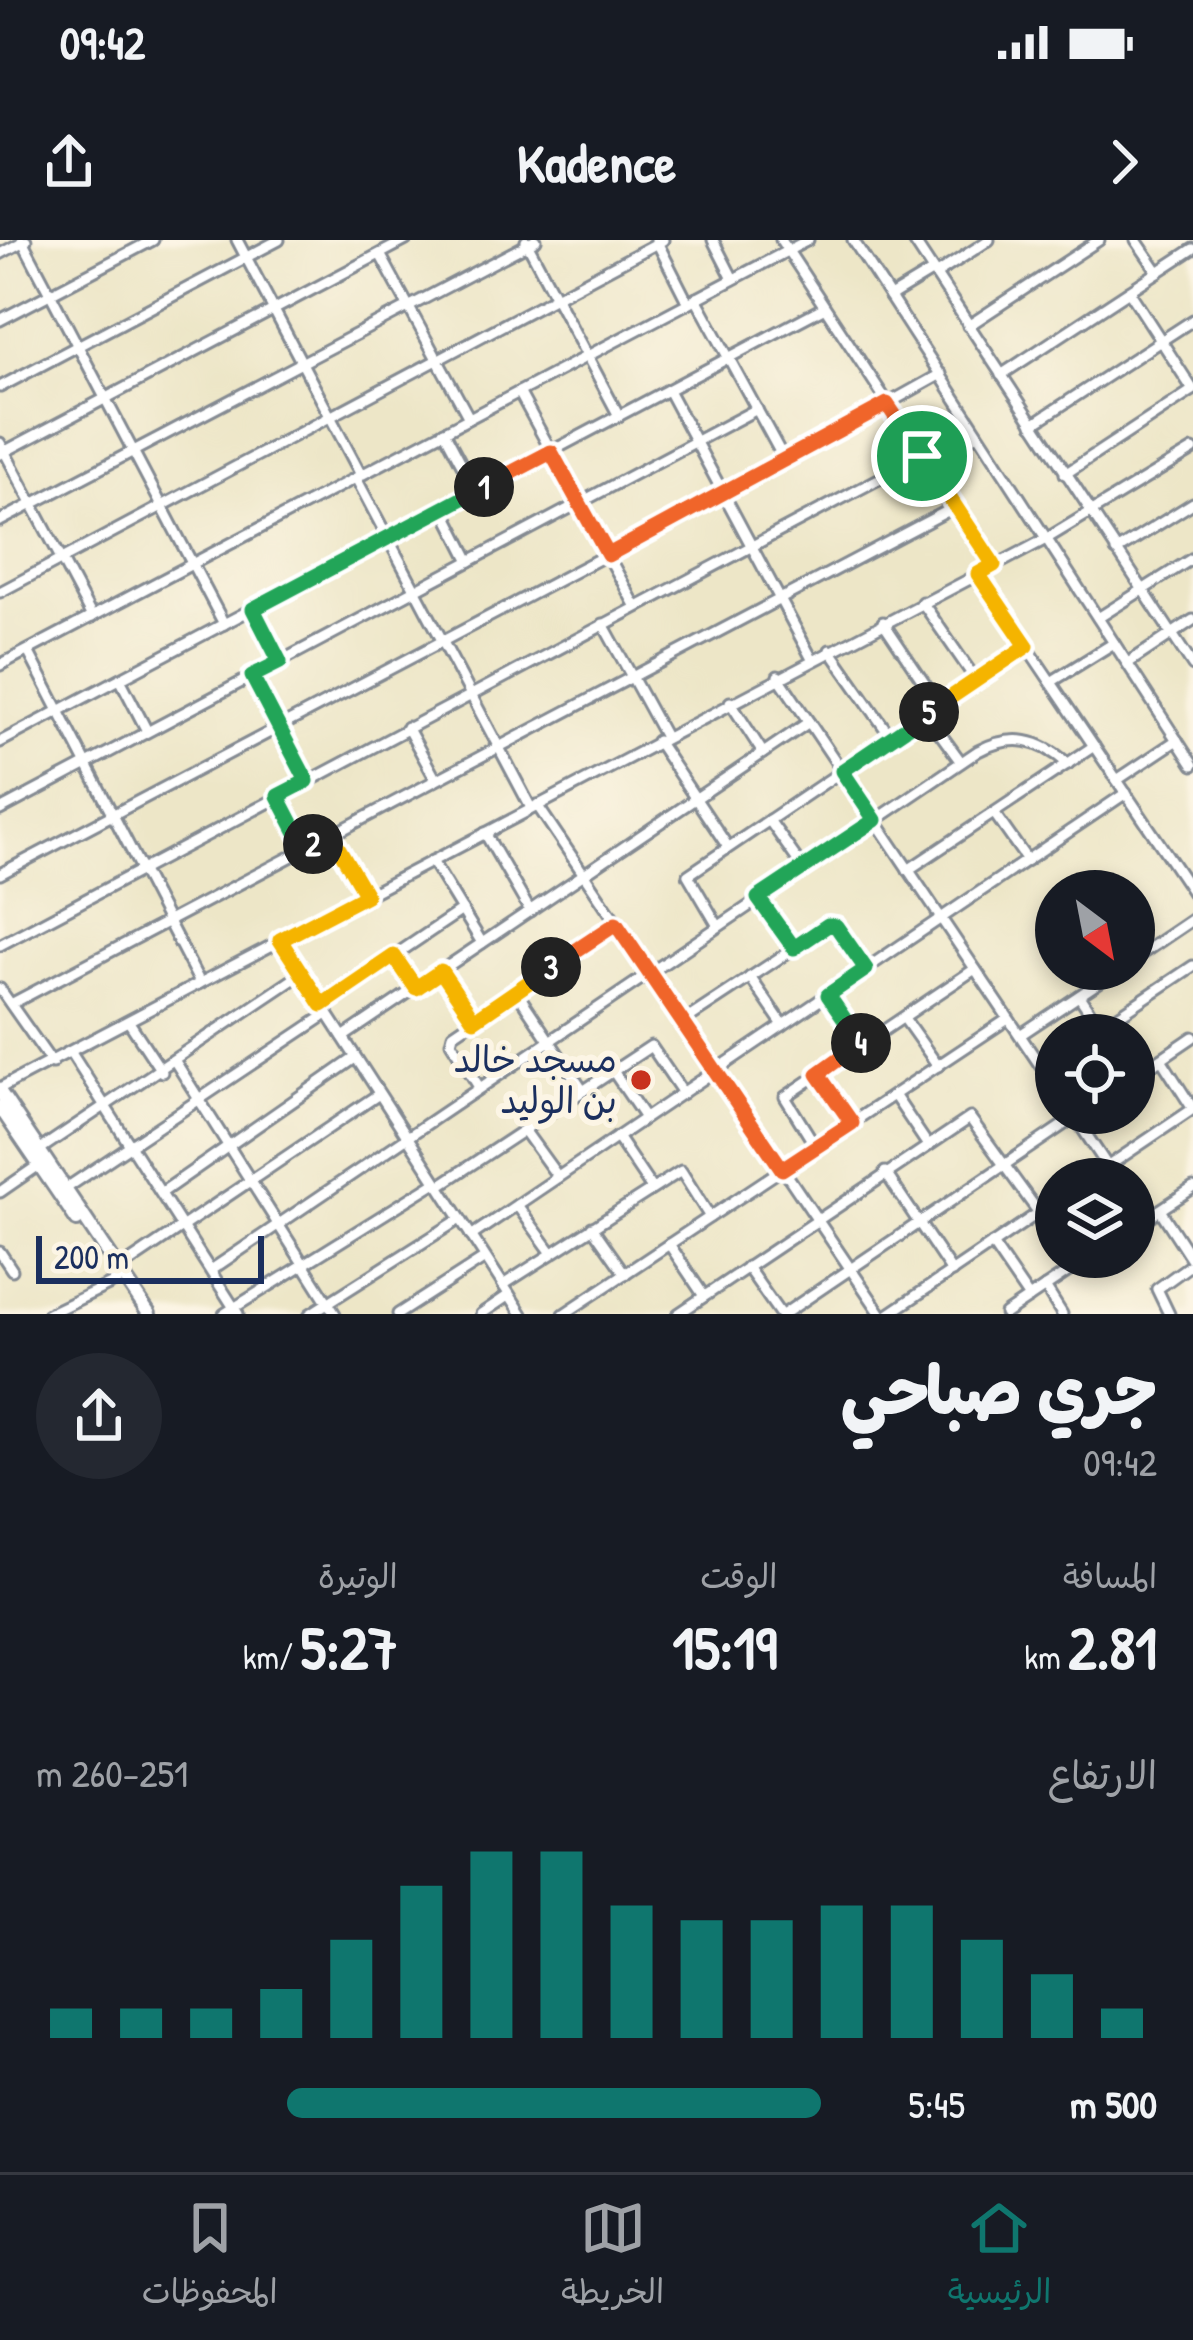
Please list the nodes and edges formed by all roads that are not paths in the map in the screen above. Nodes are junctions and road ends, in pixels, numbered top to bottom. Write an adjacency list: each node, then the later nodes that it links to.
1 (24, 240): 17 (street); 24 (street)
2 (153, 240): 24 (street)
3 (237, 240): 19 (street)
4 (279, 240): 19 (street)
5 (406, 240): 18 (street)
6 (713, 240): 22 (street)
7 (808, 240): 15 (street)
8 (853, 240): 25 (street)
9 (913, 240): 21 (street)
10 (989, 240): 21 (street)
11 (1099, 240): 33 (street)
12 (1136, 240): 20 (street)
13 (659, 241): 26 (street); 27 (street)
14 (530, 242): 26 (street); 28 (street)
15 (784, 245): 22 (street); 29 (street)
16 (1193, 249): 20 (street)
17 (0, 254)
18 (380, 254): 28 (street); 30 (street)
19 (246, 257): 30 (street); 35 (street)
20 (1158, 272): 23 (street)
21 (934, 273): 25 (street); 33 (street)
22 (733, 279): 27 (street)
23 (1129, 291): 34 (street); 41 (street)
24 (50, 294): 31 (street); 35 (street)
25 (890, 297): 40 (street)
26 (555, 298): 36 (street); 38 (street)
27 (692, 300): 36 (street); 37 (street)
28 (406, 306): 38 (street); 39 (street)
29 (823, 308): 37 (street); 47 (street)
30 (274, 311): 39 (street); 46 (street)
31 (0, 320)
32 (1193, 320): 34 (street)
33 (968, 326): 41 (street)
34 (1161, 341): 44 (street); 52 (street)
35 (79, 347): 42 (street); 46 (street)
36 (586, 356): 45 (street); 49 (street)
37 (729, 358): 43 (street); 48 (street)
38 (437, 360): 50 (street); 51 (street)
39 (302, 363): 50 (street); 59 (street)
40 (940, 374): 47 (street); 54 (street)
41 (1000, 375): 52 (street)
42 (0, 387)
43 (668, 390): 49 (street); 55 (street)
44 (1193, 390): 62 (street)
45 (519, 392): 51 (street); 58 (street)
46 (106, 400): 56 (street); 59 (street)
47 (887, 404): 60 (street); 61 (street)
48 (757, 409): 55 (street); 61 (street)
49 (619, 416): 58 (street)
50 (330, 417): 63 (street); 69 (street)
51 (469, 418): 53 (street)
52 (1033, 424): 62 (street)
53 (444, 431): 63 (street); 64 (street)
54 (979, 434): 60 (street); 75 (street)
55 (696, 441): 65 (street); 66 (street)
56 (1, 450): 68 (street)
57 (1193, 450): 72 (street)
58 (551, 452): 64 (street); 66 (street)
59 (134, 453): 68 (street); 69 (street)
60 (924, 459): 70 (street); 76 (street)
61 (785, 461): 65 (street)
62 (1065, 474): 72 (street)
63 (358, 476): 74 (street); 82 (street)
64 (476, 491): 71 (street)
65 (724, 494): 76 (street); 78 (street)
66 (579, 503): 78 (street); 81 (street)
67 (1193, 503): 77 (street)
68 (32, 504): 73 (street); 80 (street)
69 (162, 506): 80 (street); 82 (street)
70 (955, 507): 83 (street); 88 (street)
71 (443, 508): 74 (street); 81 (street)
72 (1091, 513): 75 (street); 77 (street)
73 (0, 521)
74 (387, 538): 85 (street); 91 (street)
75 (1046, 538): 83 (street); 93 (street)
76 (751, 545): 88 (street); 90 (street)
77 (1117, 551): 86 (street)
78 (608, 555): 90 (street); 99 (street)
79 (1193, 558): 86 (street)
80 (61, 559): 87 (street); 92 (street)
81 (470, 561): 85 (street)
82 (192, 564): 92 (street); 96 (street)
83 (994, 565): 84 (street)
84 (978, 574): 89 (street); 101 (street)
85 (415, 590): 99 (street); 105 (street)
86 (1142, 590): 93 (street); 98 (street)
87 (0, 592)
88 (780, 599): 104 (street); 110 (street)
89 (922, 602): 95 (street); 113 (street)
90 (636, 607): 97 (street)
91 (253, 609): 96 (street); 105 (street)
92 (92, 617): 103 (street)
93 (1098, 618): 100 (street)
94 (1193, 620): 98 (street)
95 (883, 622): 102 (street); 117 (street)
96 (224, 624): 112 (street)
97 (603, 624): 110 (street); 115 (street)
98 (1172, 634): 106 (street); 108 (street)
99 (442, 642): 115 (street); 121 (street)
100 (1114, 643): 106 (street); 114 (street)
101 (1027, 646): 113 (street); 114 (street)
102 (830, 650): 104 (street); 124 (street)
103 (28, 651): 107 (street); 118 (street)
104 (812, 659): 111 (street)
105 (280, 662): 109 (street)
106 (1128, 663): 126 (street)
107 (0, 665)
108 (1193, 666)
109 (252, 676): 121 (street); 123 (street)
110 (632, 676): 125 (street); 129 (street)
111 (778, 676): 116 (street); 120 (street)
112 (119, 679): 118 (street); 123 (street)
113 (976, 680): 117 (street)
114 (1051, 682): 128 (street)
115 (470, 694): 122 (street); 129 (street)
116 (730, 702): 125 (street); 130 (street)
117 (939, 705): 119 (street)
118 (59, 710): 127 (street); 132 (street)
119 (926, 714): 124 (street); 131 (street)
120 (809, 722): 130 (street); 135 (street)
121 (279, 728): 138 (street); 145 (street)
122 (407, 728): 136 (street); 138 (street)
123 (147, 731): 132 (street)
124 (891, 737): 135 (street)
125 (661, 739): 141 (street); 142 (street)
126 (1177, 740): 134 (street); 137 (street)
127 (0, 742)
128 (1094, 746): 133 (street); 137 (street)
129 (498, 747): 136 (street); 142 (street)
130 (763, 753): 141 (street)
131 (961, 762): 133 (street); 147 (street)
132 (88, 764): 143 (street); 145 (street)
133 (1068, 764): 144 (street)
134 (1193, 765)
135 (842, 771): 146 (street); 147 (street)
136 (436, 780): 149 (street)
137 (1118, 780): 139 (street)
138 (307, 781): 140 (street)
139 (1126, 794): 152 (street); 159 (street)
140 (278, 796): 150 (street); 155 (street)
141 (695, 799): 151 (street); 158 (street)
142 (534, 806): 148 (street); 158 (street)
143 (0, 810)
144 (994, 813): 152 (street); 156 (street)
145 (115, 814): 155 (street); 157 (street)
146 (770, 820): 151 (street); 154 (street)
147 (875, 820): 154 (street); 156 (street)
148 (485, 833): 153 (street); 163 (street)
149 (331, 835): 150 (street); 160 (street)
150 (305, 848): 166 (street)
151 (728, 848): 168 (street)
152 (1027, 860): 164 (street)
153 (432, 861): 160 (street); 162 (street)
154 (803, 868): 161 (street)
155 (141, 870): 166 (street); 172 (street)
156 (908, 870): 164 (street)
157 (0, 874)
158 (583, 874): 163 (street); 167 (street)
159 (1193, 892)
160 (366, 895): 169 (street)
161 (758, 898): 168 (street); 173 (street)
162 (462, 910): 170 (street); 174 (street)
163 (530, 910): 170 (street)
164 (941, 919): 176 (street); 177 (street)
165 (1193, 919): 171 (street)
166 (167, 922): 182 (street); 189 (street)
167 (616, 924): 180 (street); 186 (street)
168 (718, 926): 180 (street)
169 (280, 940): 179 (street); 182 (street)
170 (482, 943): 178 (street)
171 (1155, 944)
172 (0, 946)
173 (794, 948): 176 (street); 181 (street)
174 (394, 956): 184 (street); 190 (street)
175 (1193, 966): 192 (street)
176 (866, 969): 187 (street)
177 (975, 969): 193 (street); 194 (street)
178 (441, 971): 184 (street); 195 (street)
179 (301, 974): 190 (street); 209 (street)
180 (649, 974): 197 (street); 202 (street)
181 (750, 976): 197 (street); 198 (street)
182 (200, 983): 196 (street)
183 (0, 988): 189 (street)
184 (416, 988): 200 (street)
185 (1088, 990): 188 (street)
186 (516, 991): 195 (street); 202 (street)
187 (828, 995): 198 (street); 203 (street)
188 (1079, 996): 191 (street); 199 (street)
189 (10, 1004): 208 (street)
190 (324, 1010): 200 (street); 222 (street)
191 (1090, 1014)
192 (1127, 1014)
193 (904, 1018): 203 (street); 211 (street)
194 (1009, 1018): 199 (street); 211 (street)
195 (474, 1020): 216 (street)
196 (129, 1022): 204 (street); 214 (street)
197 (681, 1023): 213 (street)
198 (783, 1025): 213 (street)
199 (1019, 1035): 206 (street)
200 (343, 1037): 205 (street)
201 (1193, 1037): 207 (street)
202 (549, 1041): 216 (street); 218 (street)
203 (862, 1046): 215 (street)
204 (71, 1053): 208 (street); 224 (street)
205 (356, 1058): 220 (street); 233 (street)
206 (1035, 1058)
207 (1161, 1059): 210 (street); 225 (street)
208 (52, 1063): 217 (street)
209 (176, 1063): 214 (street); 222 (street)
210 (1155, 1063)
211 (938, 1066): 221 (street)
212 (613, 1071): 218 (street); 219 (street); 226 (street)
213 (716, 1071): 219 (street); 239 (street)
214 (161, 1072): 224 (street)
215 (818, 1074): 227 (street); 234 (street)
216 (479, 1087): 230 (street)
217 (0, 1090): 236 (main road)
218 (583, 1091): 228 (street)
219 (683, 1093): 226 (street)
220 (379, 1094): 230 (street); 242 (street)
221 (894, 1095): 227 (street); 232 (street)
222 (201, 1102): 233 (street); 235 (street)
223 (0, 1107): 236 (main road)
224 (105, 1109): 235 (street); 236 (street)
225 (1193, 1109): 237 (street)
226 (646, 1118): 231 (street)
227 (852, 1123): 234 (street)
228 (524, 1130): 241 (street); 243 (street)
229 (1048, 1134): 238 (street)
230 (406, 1136): 243 (street); 258 (street)
231 (617, 1137): 241 (street); 246 (street)
232 (927, 1144): 238 (street); 240 (street)
233 (229, 1145): 242 (street); 248 (street)
234 (816, 1147): 239 (street)
235 (130, 1149): 245 (street); 248 (street)
236 (39, 1158): 245 (main road); 247 (street); 274 (main road)
237 (1120, 1158)
238 (1005, 1164): 250 (street); 257 (street)
239 (782, 1169): 254 (street); 255 (street)
240 (885, 1172): 255 (street); 257 (street)
241 (559, 1177): 249 (street)
242 (252, 1182): 258 (street); 259 (street)
243 (437, 1184): 256 (street); 268 (street)
244 (1193, 1188): 251 (street)
245 (65, 1189): 274 (main road)
246 (652, 1189): 254 (street); 260 (street)
247 (0, 1192)
248 (161, 1193): 259 (street)
249 (517, 1205): 261 (street); 265 (street)
250 (1035, 1207)
251 (1160, 1210): 252 (street); 267 (street)
252 (1155, 1213)
253 (1035, 1216): 263 (street)
254 (710, 1217): 262 (street)
255 (818, 1219): 269 (street); 272 (street)
256 (460, 1220): 261 (street); 281 (street)
257 (919, 1223): 272 (street); 273 (street)
258 (278, 1225): 268 (street); 271 (street)
259 (182, 1227): 271 (street); 274 (street)
260 (592, 1227): 265 (street); 275 (street)
261 (471, 1236): 266 (street)
262 (669, 1244): 275 (street); 279 (street)
263 (992, 1244): 273 (street); 280 (street)
264 (0, 1252): 270 (street)
265 (552, 1253): 278 (street)
266 (485, 1258): 278 (street); 288 (street)
267 (1193, 1262): 297 (street)
268 (304, 1265): 281 (street); 282 (street)
269 (747, 1267): 279 (street); 293 (street)
270 (12, 1270)
271 (211, 1270): 282 (street)
272 (853, 1270): 293 (street); 294 (street)
273 (952, 1272): 294 (street)
274 (116, 1274): 283 (street); 284 (main road); 285 (main road)
275 (625, 1274): 291 (street)
276 (1058, 1278): 277 (street)
277 (1045, 1287): 280 (street); 296 (street)
278 (506, 1290): 289 (street); 290 (street)
279 (704, 1296): 292 (street)
280 (1029, 1298): 295 (street)
281 (328, 1303): 286 (street); 287 (street)
282 (232, 1312)
283 (48, 1314)
284 (139, 1314)
285 (149, 1314)
286 (310, 1314)
287 (334, 1314)
288 (398, 1314)
289 (481, 1314)
290 (522, 1314)
291 (564, 1314)
292 (678, 1314)
293 (782, 1314)
294 (885, 1314)
295 (1005, 1314)
296 (1063, 1314)
297 (1169, 1314)

